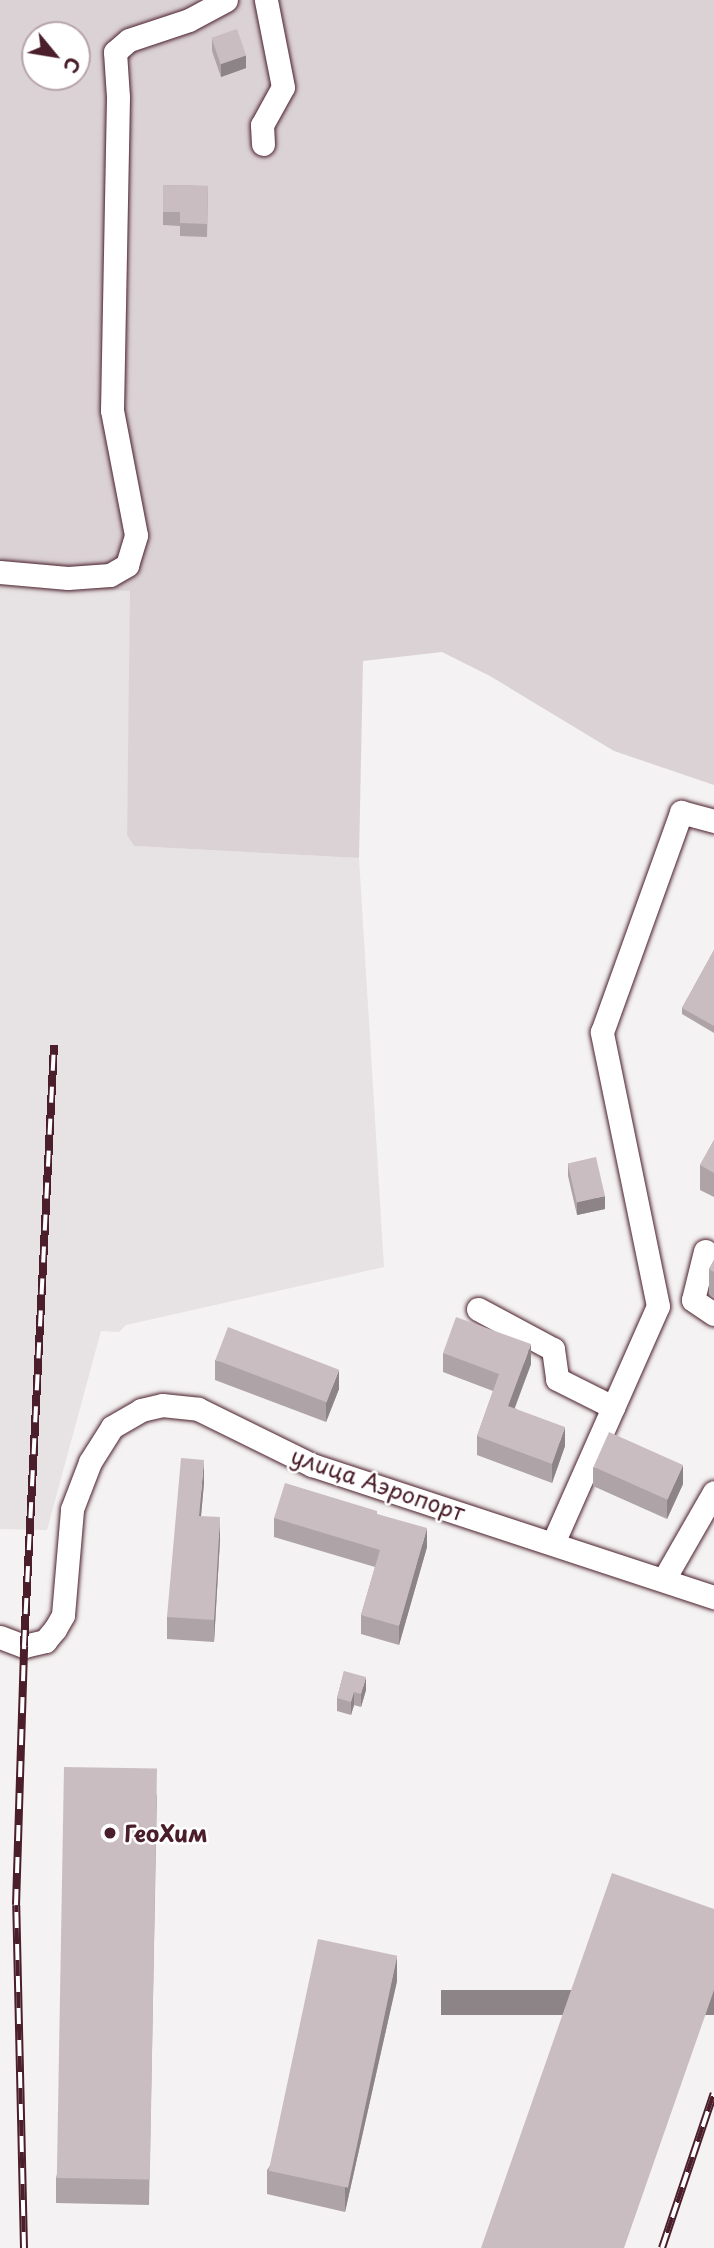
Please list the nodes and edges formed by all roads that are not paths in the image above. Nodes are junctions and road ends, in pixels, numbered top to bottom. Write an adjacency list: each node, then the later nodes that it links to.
1 (226, 0): 4 (street)
2 (266, 0): 3 (street)
3 (262, 144)
4 (0, 572)
5 (714, 821): 9 (street)
6 (705, 1251): 8 (street)
7 (478, 1309): 9 (street)
8 (714, 1314)
9 (613, 1407): 11 (street)
10 (714, 1492): 12 (street)
11 (553, 1543): 12 (street, улица Аэропорт); 14 (street, улица Аэропорт)
12 (664, 1579): 13 (street, улица Аэропорт)
13 (714, 1597)
14 (0, 1637)

